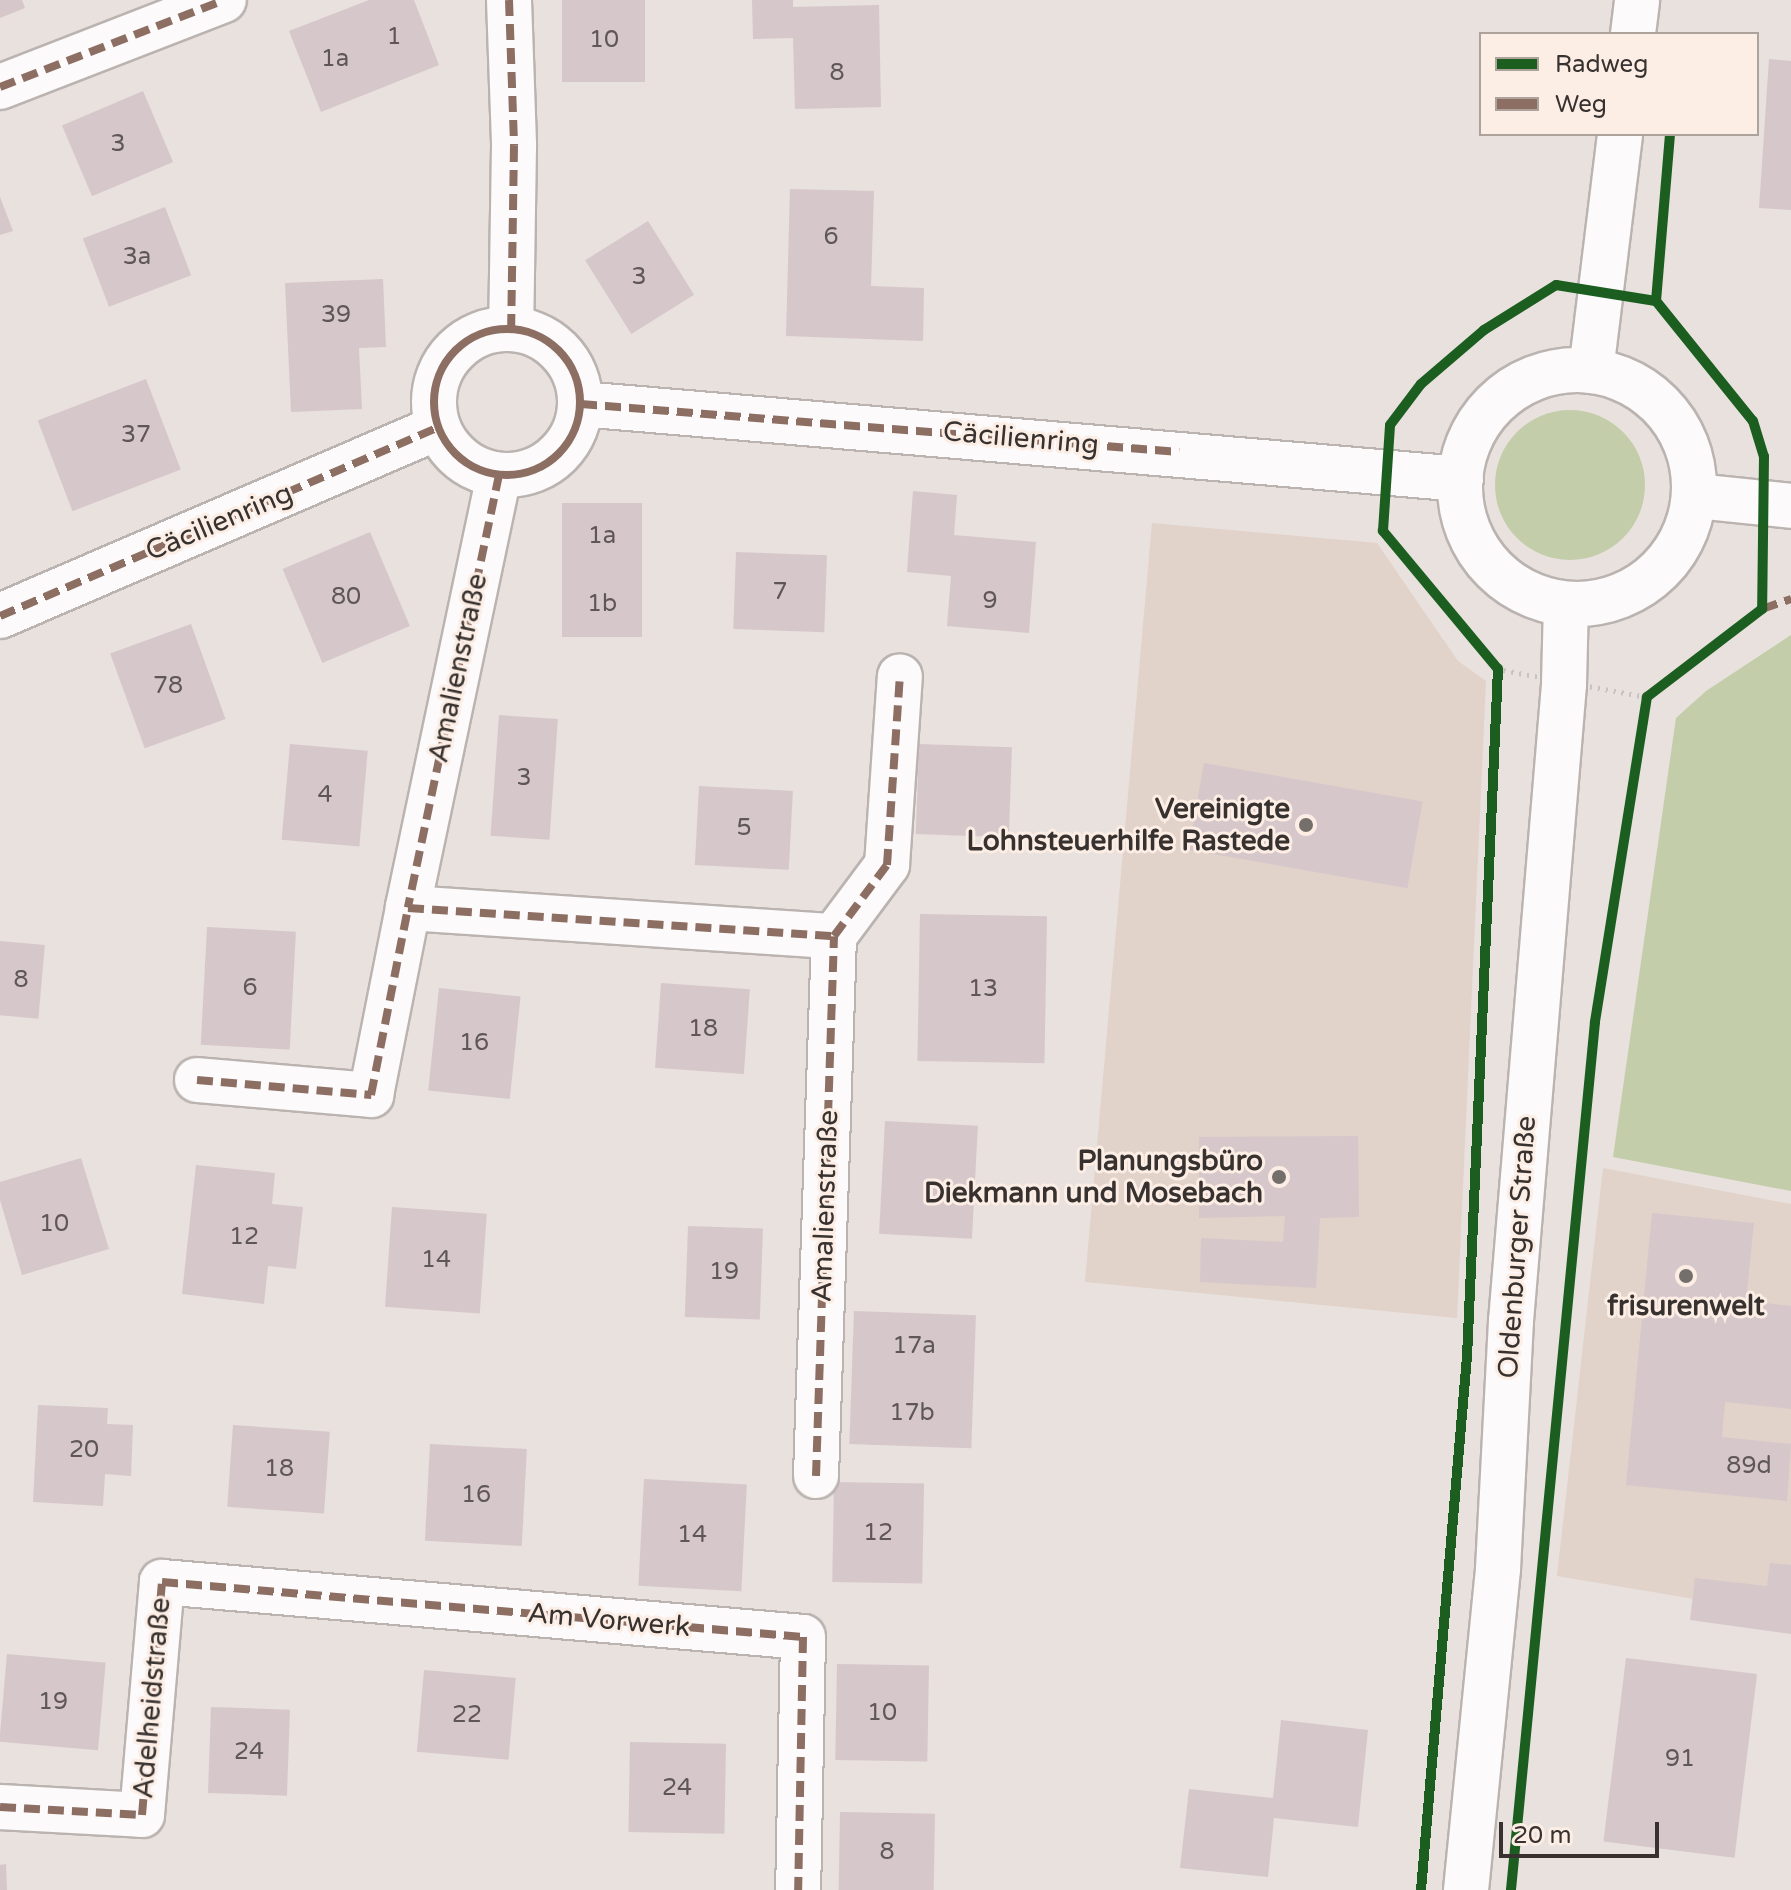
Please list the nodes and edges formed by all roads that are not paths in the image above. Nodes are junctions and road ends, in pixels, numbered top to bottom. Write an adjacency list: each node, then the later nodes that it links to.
1 (224, 0): 5 (street)
2 (509, 0): 7 (street)
3 (1637, 0): 4 (street)
4 (1633, 32)
5 (0, 87)
6 (1620, 136): 8 (street)
7 (511, 328): 9 (street); 10 (street)
8 (1591, 371): 12 (street); 13 (street)
9 (581, 404): 11 (street); 12 (street, Cäcilienring)
10 (438, 427): 11 (street); 16 (street, Cäcilienring)
11 (499, 475): 18 (street, Amalienstraße)
12 (1461, 479): 15 (street)
13 (1695, 496): 14 (street); 15 (street)
14 (1791, 506)
15 (1566, 604): 25 (street, Oldenburger Straße)
16 (0, 616)
17 (900, 676): 19 (street)
18 (408, 908): 19 (street); 20 (street, Amalienstraße)
19 (834, 936): 21 (street, Amalienstraße)
20 (197, 1080)
21 (816, 1476)
22 (162, 1582): 23 (street, Adelheidstraße); 24 (street, Am Vorwerk)
23 (0, 1807)
24 (798, 1890)
25 (1466, 1890)

